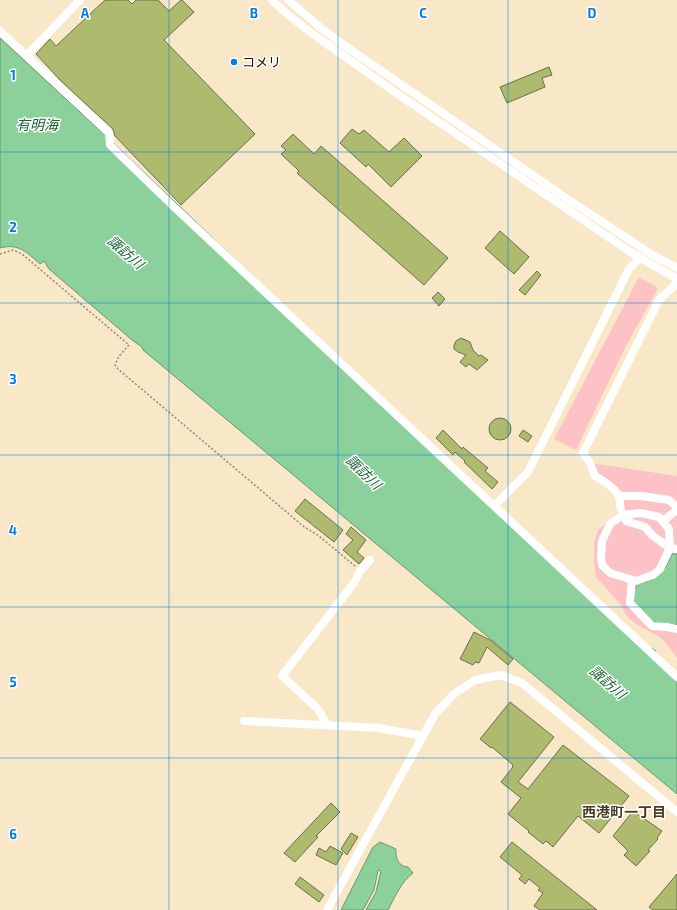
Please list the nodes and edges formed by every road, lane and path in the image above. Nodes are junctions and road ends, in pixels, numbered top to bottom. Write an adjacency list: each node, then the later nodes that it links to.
1 (80, 0): 5 (street)
2 (272, 0): 7 (street)
3 (288, 0): 8 (street)
4 (0, 31): 21 (street)
5 (29, 53)
6 (0, 254): 18 (path)
7 (640, 258): 9 (street); 12 (street)
8 (677, 268)
9 (677, 279)
10 (677, 283): 11 (street)
11 (619, 496): 13 (street); 14 (street)
12 (496, 504)
13 (677, 508): 15 (street)
14 (623, 515): 15 (street); 16 (street); 19 (street)
15 (663, 521): 16 (street)
16 (674, 548): 19 (street)
17 (370, 560): 18 (street)
18 (360, 571): 23 (street)
19 (632, 580): 20 (street)
20 (677, 629)
21 (677, 677)
22 (244, 721): 23 (street)
23 (327, 725): 24 (street)
24 (423, 736): 25 (street); 26 (street)
25 (677, 812)
26 (327, 910)

